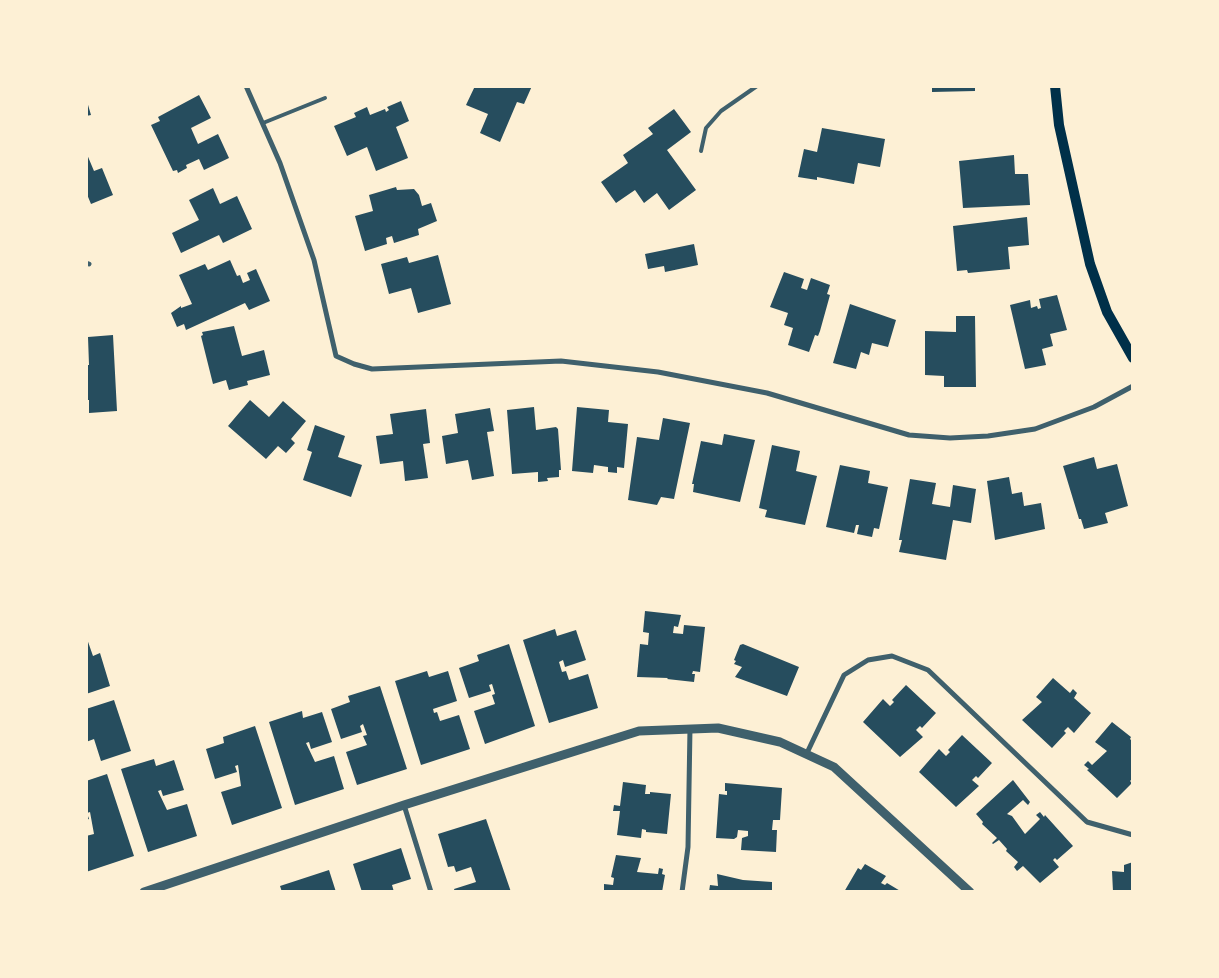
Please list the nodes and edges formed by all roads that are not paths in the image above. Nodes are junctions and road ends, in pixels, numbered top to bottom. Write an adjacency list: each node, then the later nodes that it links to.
1 (246, 86): 5 (street)
2 (757, 86): 6 (lane)
3 (1055, 86): 7 (main road)
4 (325, 98): 5 (lane)
5 (263, 123): 8 (street)
6 (701, 151)
7 (1133, 358)
8 (1133, 386)
9 (690, 728): 10 (street); 11 (street); 16 (street)
10 (806, 755): 12 (street); 17 (street)
11 (404, 805): 13 (street); 15 (street)
12 (1133, 835)
13 (168, 888): 14 (street)
14 (144, 892)
15 (431, 892)
16 (682, 892)
17 (970, 892)

